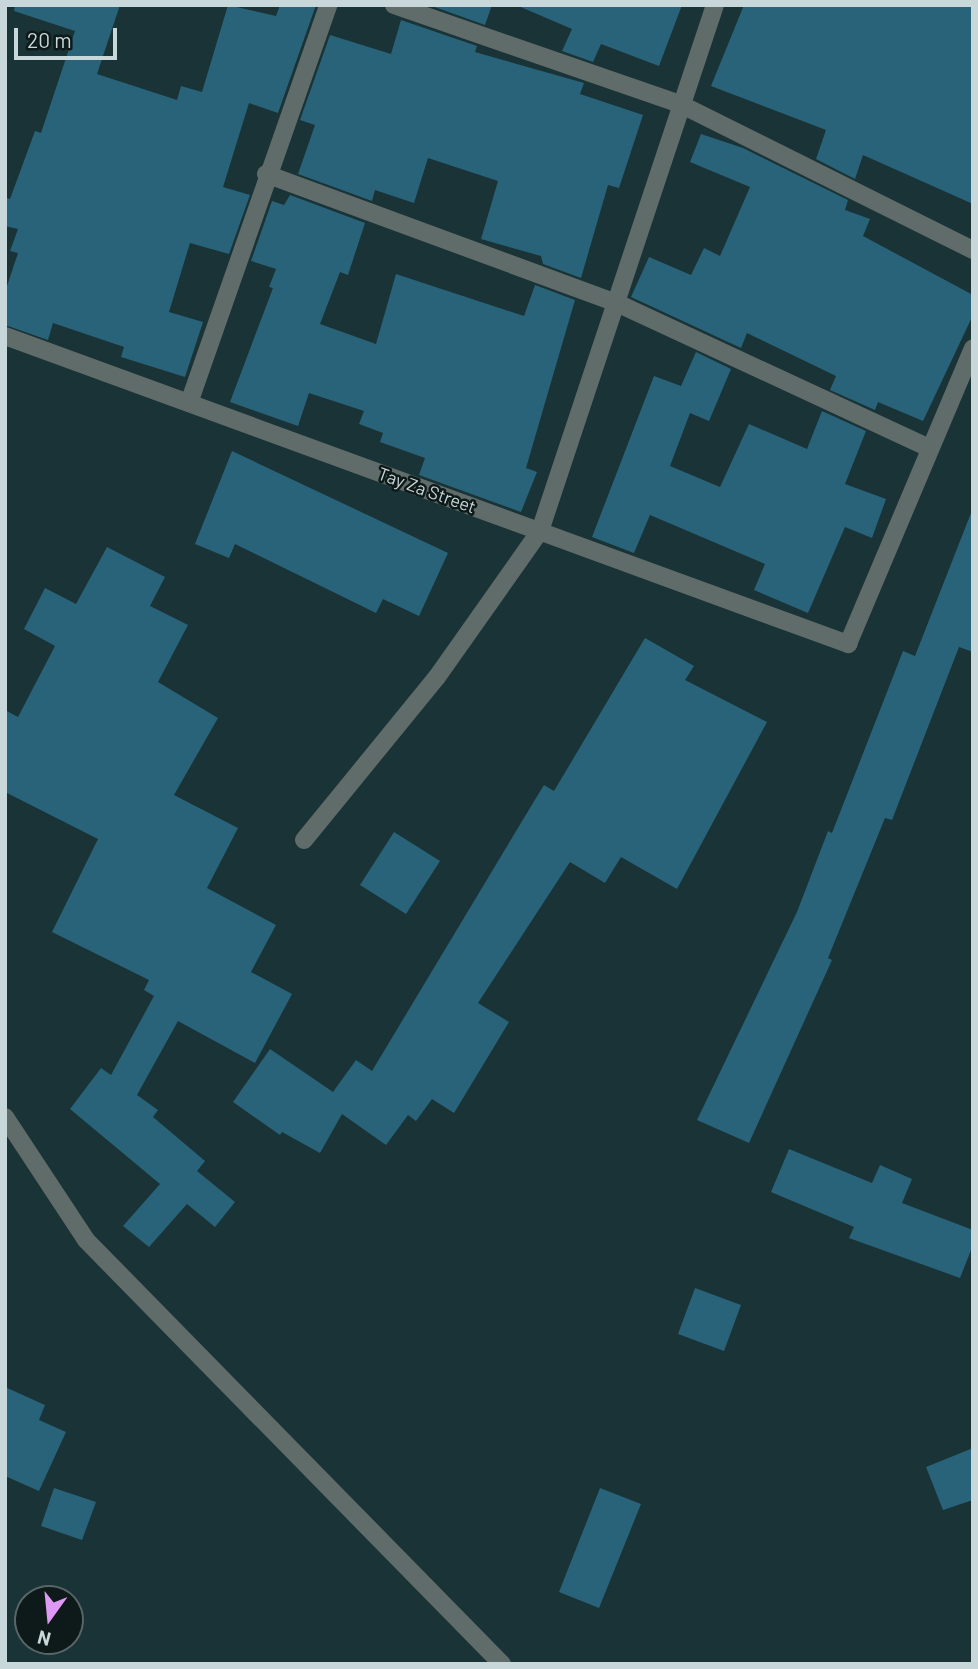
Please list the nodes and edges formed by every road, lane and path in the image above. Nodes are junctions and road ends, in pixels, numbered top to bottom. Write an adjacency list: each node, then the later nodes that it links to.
1 (328, 5): 5 (street)
2 (394, 5): 4 (street)
3 (715, 5): 4 (street)
4 (682, 105): 6 (street); 7 (street)
5 (266, 174): 7 (street); 10 (street)
6 (973, 250)
7 (619, 304): 11 (street); 12 (street)
8 (5, 336): 10 (street, Tay Za Street)
9 (973, 348): 11 (street)
10 (189, 403): 12 (street, Tay Za Street)
11 (929, 448): 12 (street, Tay Za Street)
12 (540, 531): 13 (street)
13 (304, 840)
14 (5, 1117): 15 (street)
15 (502, 1664)

